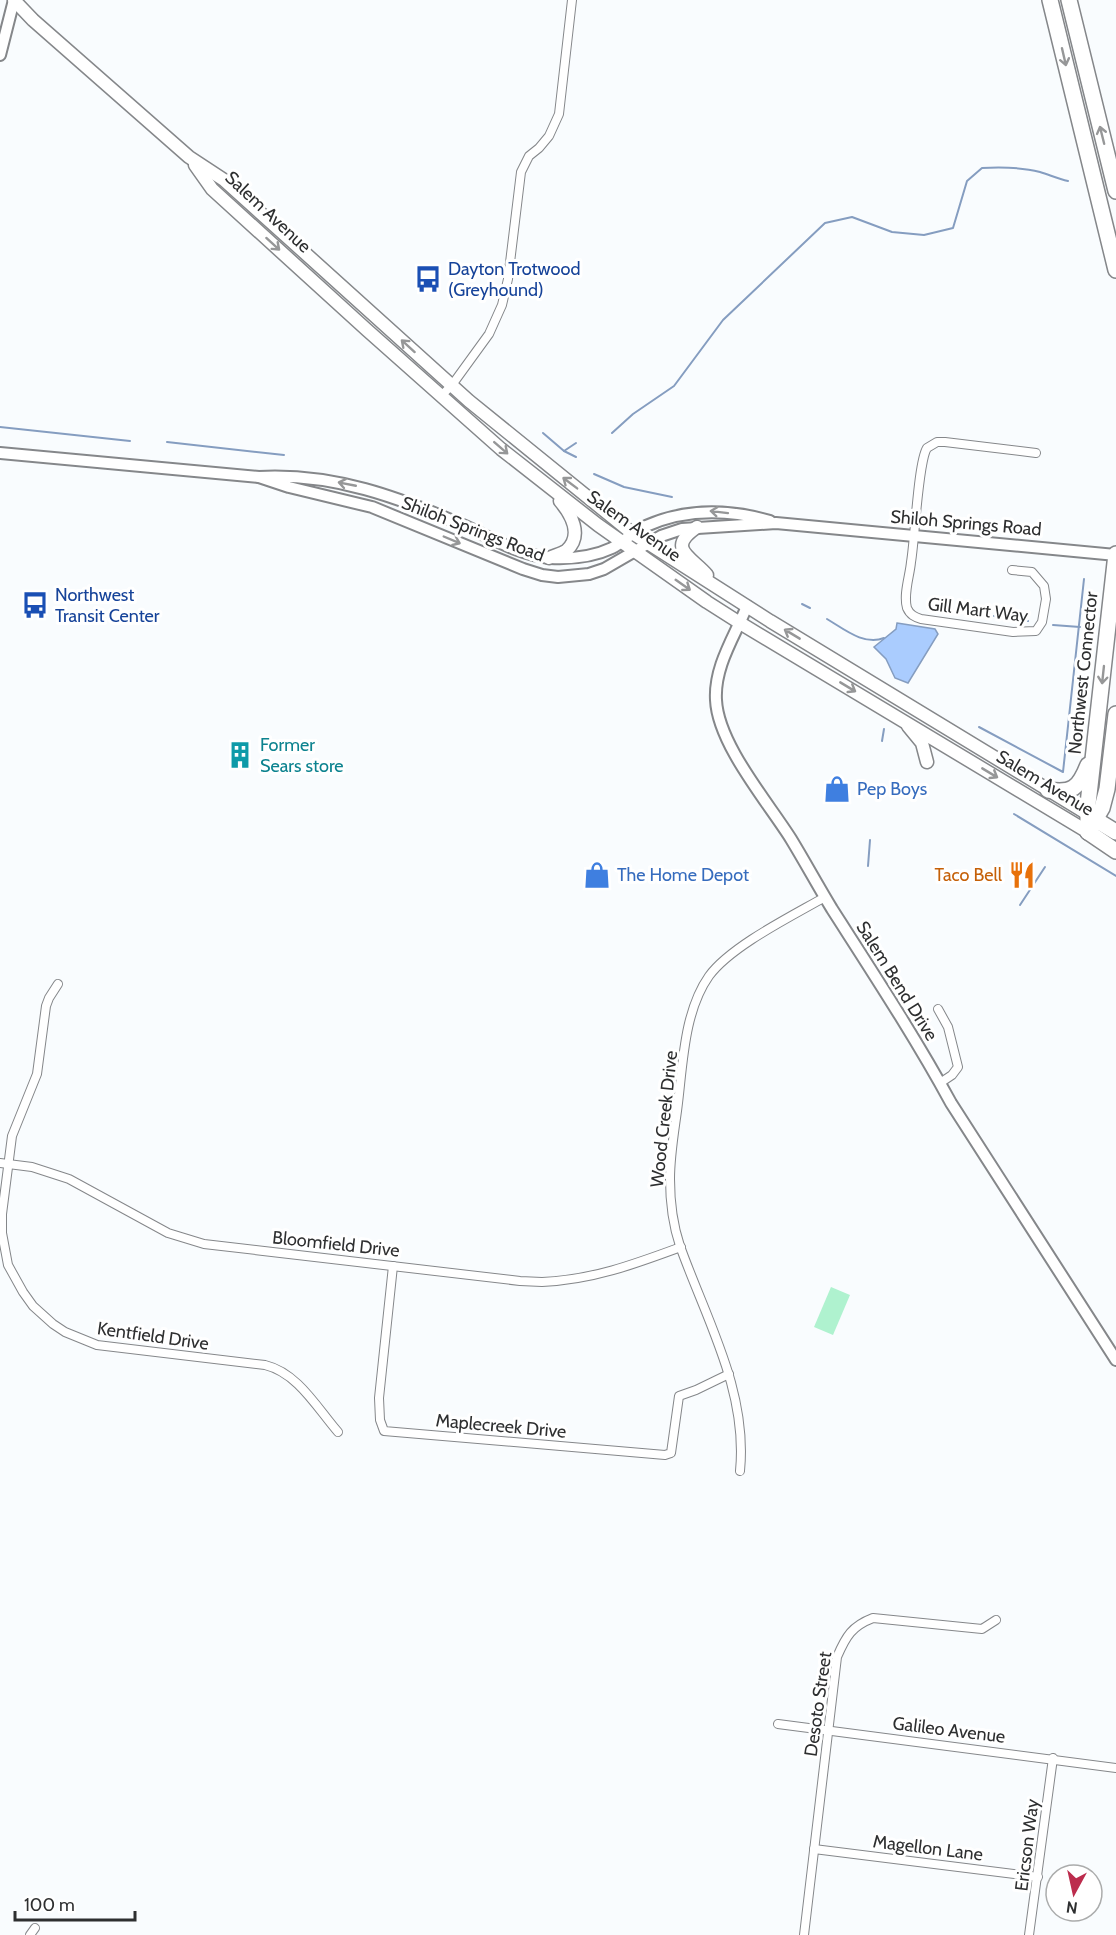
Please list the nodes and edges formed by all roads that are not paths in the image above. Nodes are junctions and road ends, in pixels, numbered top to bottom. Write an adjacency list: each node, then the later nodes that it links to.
1 (14, 0): 5 (street); 6 (main road, Salem Avenue)
2 (572, 0): 11 (street)
3 (1050, 0): 10 (highway, one-way to 10)
4 (1069, 0): 7 (highway, one-way to 4)
5 (0, 55)
6 (189, 157): 8 (main road, Salem Avenue); 9 (main road, Salem Avenue)
7 (1116, 192)
8 (217, 193): 9 (main road); 12 (main road, Salem Avenue, one-way to 12)
9 (299, 248): 11 (main road, Salem Avenue, one-way to 9)
10 (1116, 270)
11 (452, 385): 12 (street); 13 (main road, Salem Avenue)
12 (441, 396): 13 (main road); 17 (main road, Salem Avenue, one-way to 17)
13 (512, 438): 20 (main road, Salem Avenue, one-way to 13)
14 (0, 453): 16 (street, Shiloh Springs Road)
15 (1036, 453): 21 (street)
16 (260, 477): 24 (street, Shiloh Springs Road, one-way to 24); 26 (street, Shiloh Springs Road, one-way to 16)
17 (547, 487): 22 (main road, Salem Avenue); 26 (main road)
18 (776, 523): 19 (street, Shiloh Springs Road); 20 (street, Shiloh Springs Road, one-way to 20); 21 (street, Shiloh Springs Road)
19 (697, 527): 23 (street, Shiloh Springs Road); 28 (main road)
20 (632, 533): 22 (street, Shiloh Springs Road); 23 (main road, Salem Avenue)
21 (915, 535): 25 (street, Shiloh Springs Road); 27 (street, Gill Mart Way)
22 (620, 542): 24 (main road, Salem Avenue); 26 (street, Shiloh Springs Road)
23 (648, 543): 24 (street, Shiloh Springs Road); 28 (main road, Salem Avenue)
24 (634, 552): 30 (main road, Salem Avenue, one-way to 30)
25 (1116, 554): 34 (highway, Northwest Connector, one-way to 34)
26 (549, 558)
27 (1012, 570)
28 (717, 588): 29 (main road, Salem Avenue)
29 (747, 606): 30 (street, Salem Bend Drive); 37 (main road, Salem Avenue, one-way to 29)
30 (740, 622): 32 (main road, Salem Avenue, one-way to 32); 41 (street, Salem Bend Drive)
31 (1116, 714): 33 (highway, Northwest Connector)
32 (904, 720): 35 (main road); 38 (main road, Salem Avenue, one-way to 38)
33 (1113, 741): 36 (highway); 38 (highway)
34 (1095, 745): 37 (highway); 38 (highway, Northwest Connector)
35 (927, 762)
36 (1116, 774)
37 (1048, 790): 38 (main road, Salem Avenue)
38 (1090, 822): 39 (highway, Salem Avenue); 40 (highway, Salem Avenue)
39 (1116, 832)
40 (1116, 851)
41 (825, 897): 44 (street, Salem Bend Drive); 46 (street, Wood Creek Drive)
42 (58, 984): 45 (street, Kentfield Drive)
43 (938, 1009): 44 (street)
44 (940, 1083): 48 (street, Salem Bend Drive)
45 (4, 1163): 47 (street, Bloomfield Drive); 50 (street, Kentfield Drive)
46 (681, 1247): 47 (street, Bloomfield Drive); 49 (street, Wood Creek Drive)
47 (393, 1266): 49 (street, Maplecreek Drive)
48 (1116, 1360)
49 (729, 1374): 51 (street, Wood Creek Drive)
50 (338, 1432)
51 (740, 1471)
52 (996, 1620): 54 (street, Desoto Street)
53 (778, 1724): 54 (street, Galileo Avenue)
54 (830, 1730): 55 (street, Galileo Avenue); 57 (street, Desoto Street)
55 (1053, 1758): 56 (street, Galileo Avenue); 58 (street, Ericson Way)
56 (1116, 1768)
57 (814, 1849): 58 (street, Magellon Lane); 59 (street, Desoto Street)
58 (1038, 1877): 60 (street, Ericson Way)
59 (804, 1935)
60 (1029, 1935)

